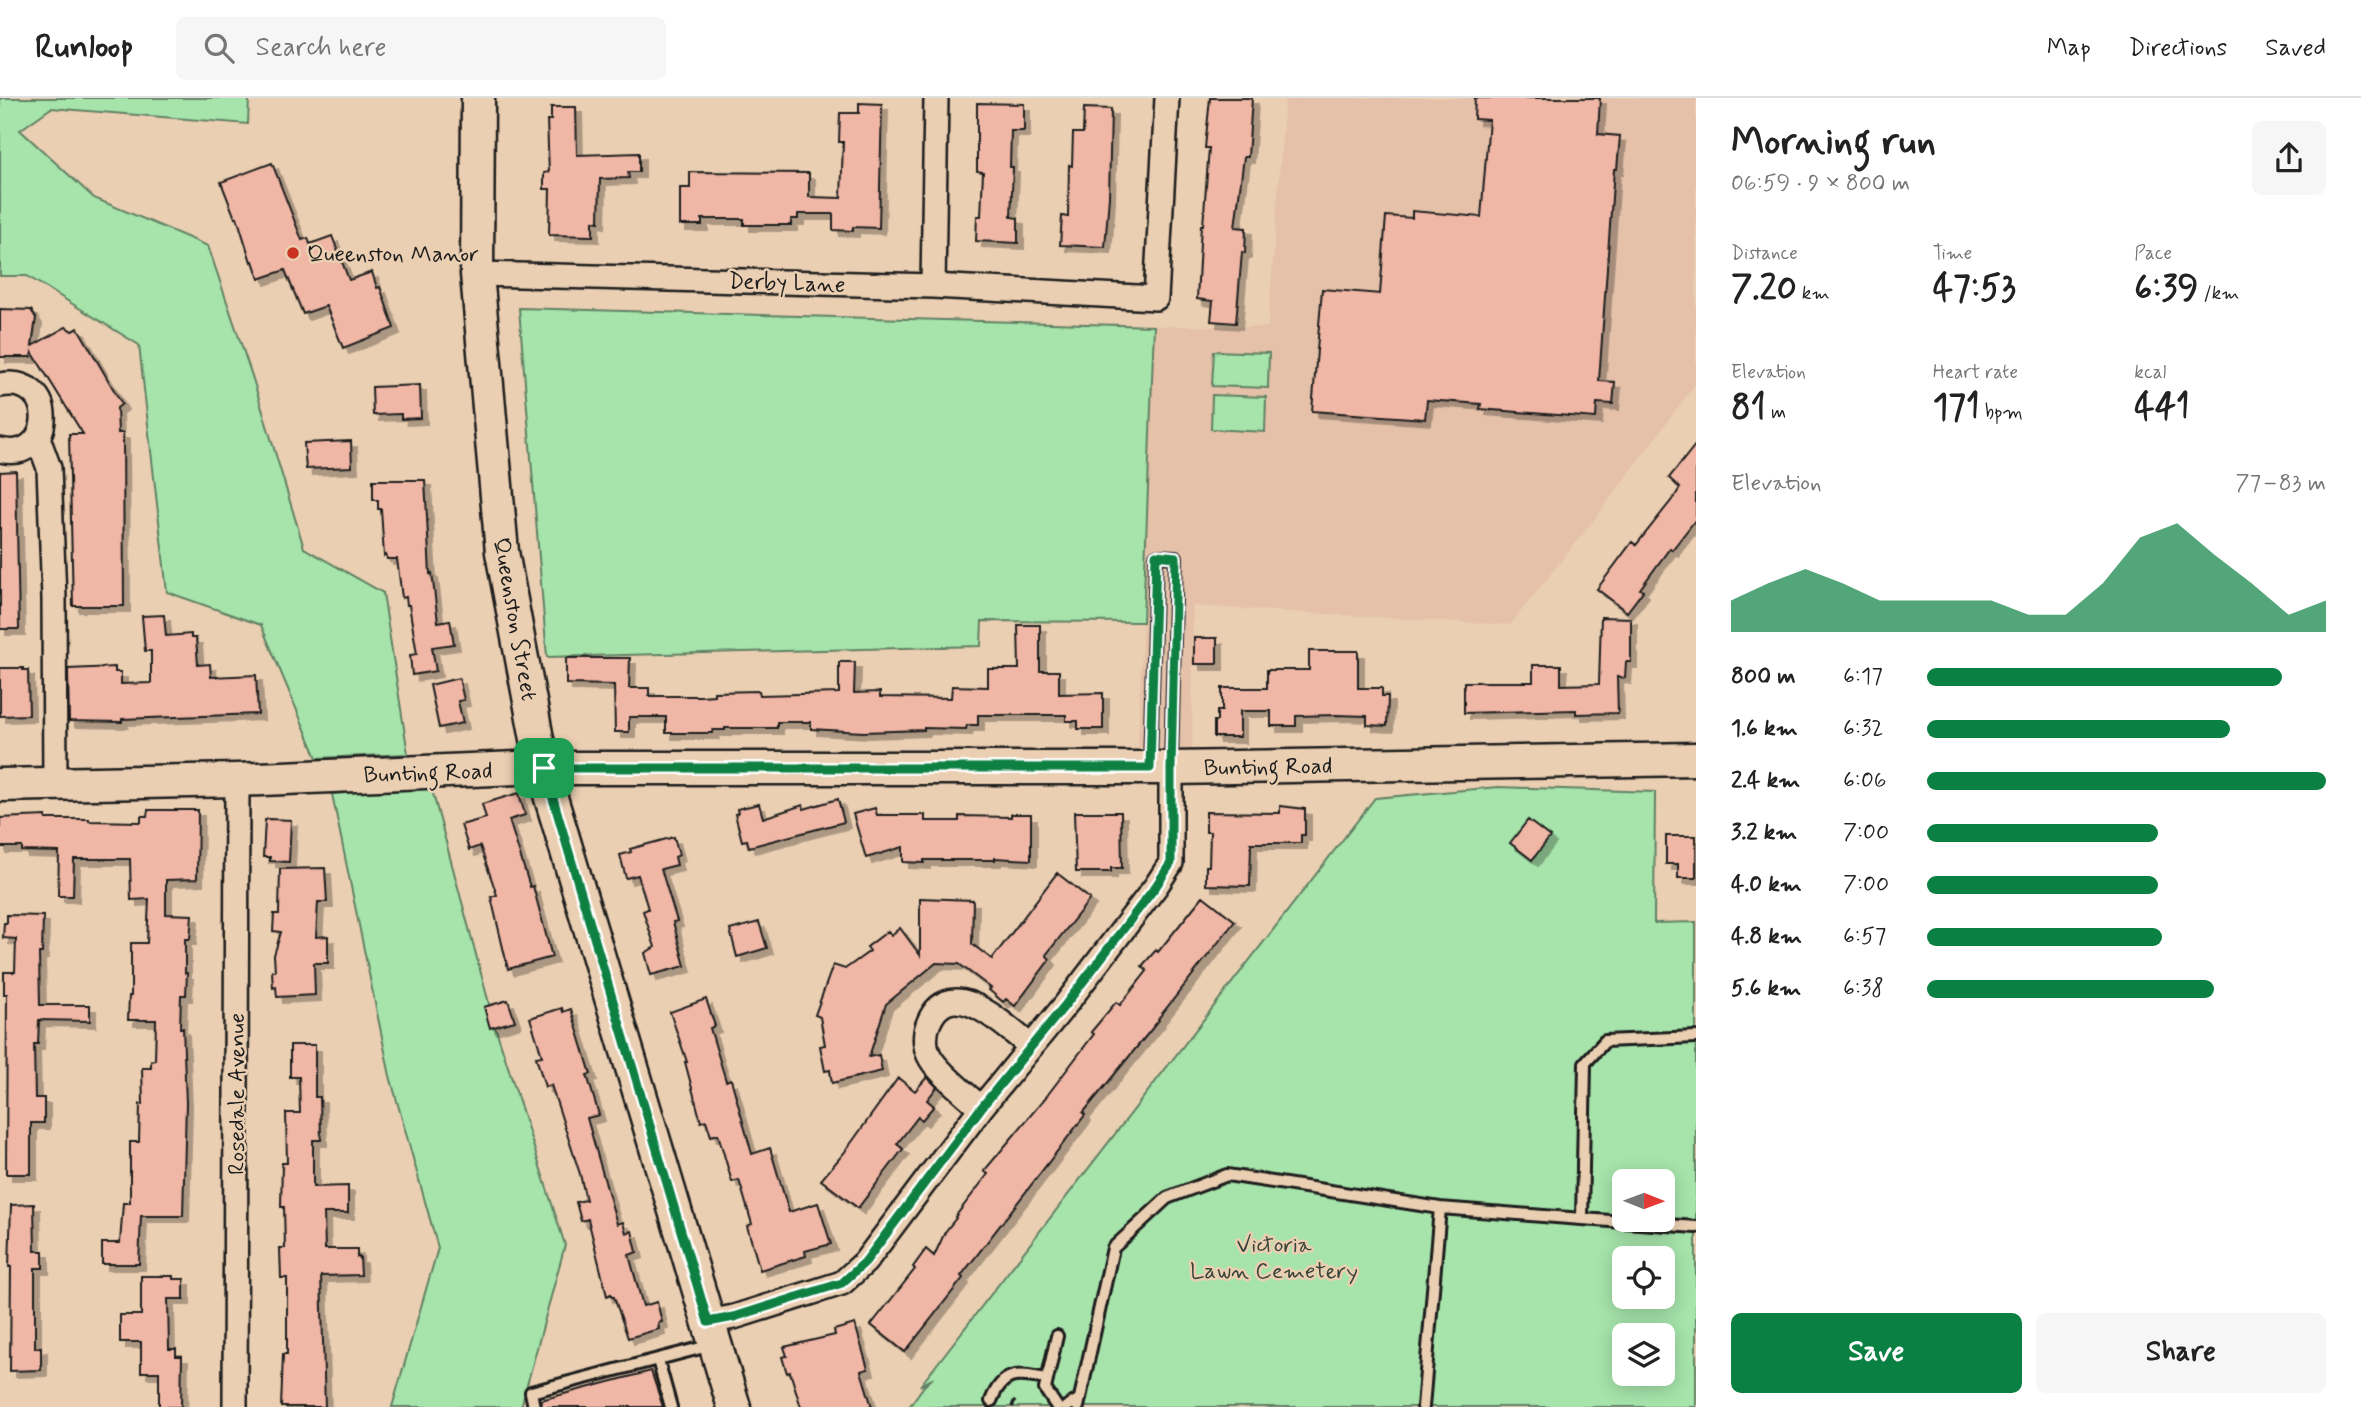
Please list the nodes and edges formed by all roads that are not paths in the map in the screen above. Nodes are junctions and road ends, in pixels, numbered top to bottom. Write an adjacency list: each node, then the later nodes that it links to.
1 (478, 98): 4 (main road, Queenston Street)
2 (936, 98): 5 (street)
3 (1167, 98): 5 (street, Derby Lane)
4 (477, 274): 5 (street, Derby Lane); 10 (main road, Queenston Street)
5 (933, 286)
6 (0, 385): 7 (street)
7 (38, 438): 8 (street); 14 (street)
8 (0, 450)
9 (1696, 759): 11 (main road, Bunting Road)
10 (544, 768): 11 (main road, Bunting Road); 12 (main road, Bunting Road); 21 (main road, Queenston Street)
11 (1160, 768): 11 (lane); 16 (street)
12 (237, 780): 14 (main road, Bunting Road); 27 (street, Rosedale Avenue)
13 (0, 785): 14 (main road, Bunting Road)
14 (55, 785)
15 (1696, 1037): 19 (lane)
16 (1030, 1046): 17 (street); 17 (street)
17 (981, 1108): 21 (street)
18 (1440, 1208): 19 (lane); 26 (lane); 33 (lane)
19 (1582, 1219): 20 (lane)
20 (1696, 1227)
21 (712, 1333): 23 (lane); 30 (main road, Queenston Street)
22 (1057, 1336): 24 (lane)
23 (658, 1360): 28 (lane); 29 (lane)
24 (1047, 1379): 25 (lane); 31 (lane)
25 (992, 1401)
26 (1079, 1403): 32 (lane)
27 (234, 1407)
28 (534, 1407)
29 (671, 1407)
30 (734, 1407)
31 (1057, 1407)
32 (1066, 1407)
33 (1423, 1407)

